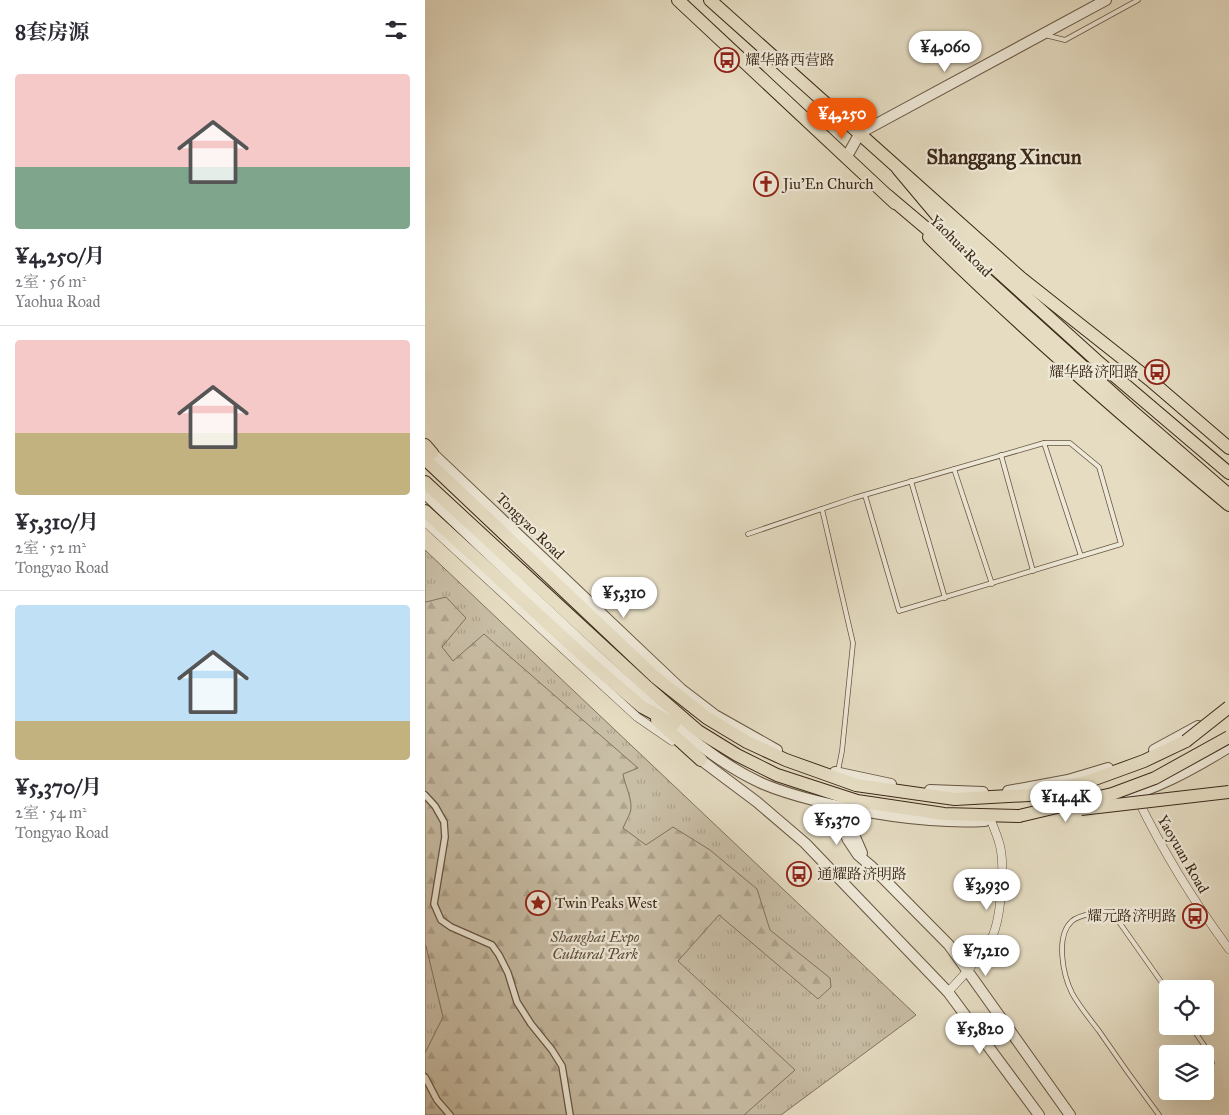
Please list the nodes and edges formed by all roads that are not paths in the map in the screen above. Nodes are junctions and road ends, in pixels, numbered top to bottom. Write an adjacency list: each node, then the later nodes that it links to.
1 (678, 0): 7 (main road, Yaohua Road)
2 (710, 0): 6 (main road, Yaohua Road)
3 (1106, 0): 5 (street)
4 (1138, 0): 5 (lane)
5 (1043, 34): 6 (street)
6 (860, 134): 7 (street); 8 (main road, Yaohua Road)
7 (846, 158): 9 (main road, Yaohua Road)
8 (898, 169): 11 (main road, Yaohua Road); 15 (main road)
9 (888, 196): 20 (main road); 21 (main road, Yaohua Road)
10 (1044, 443): 13 (lane); 26 (lane); 26 (lane)
11 (1229, 448)
12 (427, 451): 35 (main road); 38 (street, Tongyao Road)
13 (1001, 455): 14 (lane); 27 (lane)
14 (954, 469): 17 (lane); 28 (lane)
15 (1229, 474)
16 (425, 482): 44 (main road)
17 (911, 482): 19 (lane); 29 (lane)
18 (425, 494): 33 (street)
19 (865, 495): 22 (lane); 29 (lane)
20 (1229, 495)
21 (1229, 505)
22 (822, 509): 25 (lane); 38 (lane)
23 (425, 511): 30 (main road)
24 (425, 522): 37 (street)
25 (748, 534)
26 (1081, 556): 27 (lane)
27 (1033, 571): 28 (lane)
28 (992, 584): 29 (lane)
29 (945, 598)
30 (642, 707): 33 (main road); 37 (main road)
31 (1229, 708): 35 (main road, bridge); 38 (street, Tongyao Road)
32 (1229, 716): 35 (main road, bridge)
33 (674, 724): 42 (street)
34 (1229, 737): 44 (main road, bridge)
35 (1186, 741)
36 (1229, 748): 41 (street)
37 (701, 760): 50 (street)
38 (837, 773)
39 (1229, 792): 44 (main road, bridge)
40 (425, 795): 53 (street)
41 (1135, 795): 45 (street); 47 (street, Yaoyuan Road)
42 (833, 805): 43 (street); 46 (street)
43 (861, 810): 45 (street); 46 (street)
44 (1019, 816)
45 (991, 820): 48 (street)
46 (871, 866): 48 (street)
47 (1229, 949)
48 (967, 972): 50 (street); 55 (street)
49 (1160, 980): 56 (lane)
50 (948, 992): 54 (street)
51 (425, 1077): 52 (street)
52 (450, 1115)
53 (570, 1115)
54 (1039, 1115)
55 (1070, 1115)
56 (1159, 1115)

